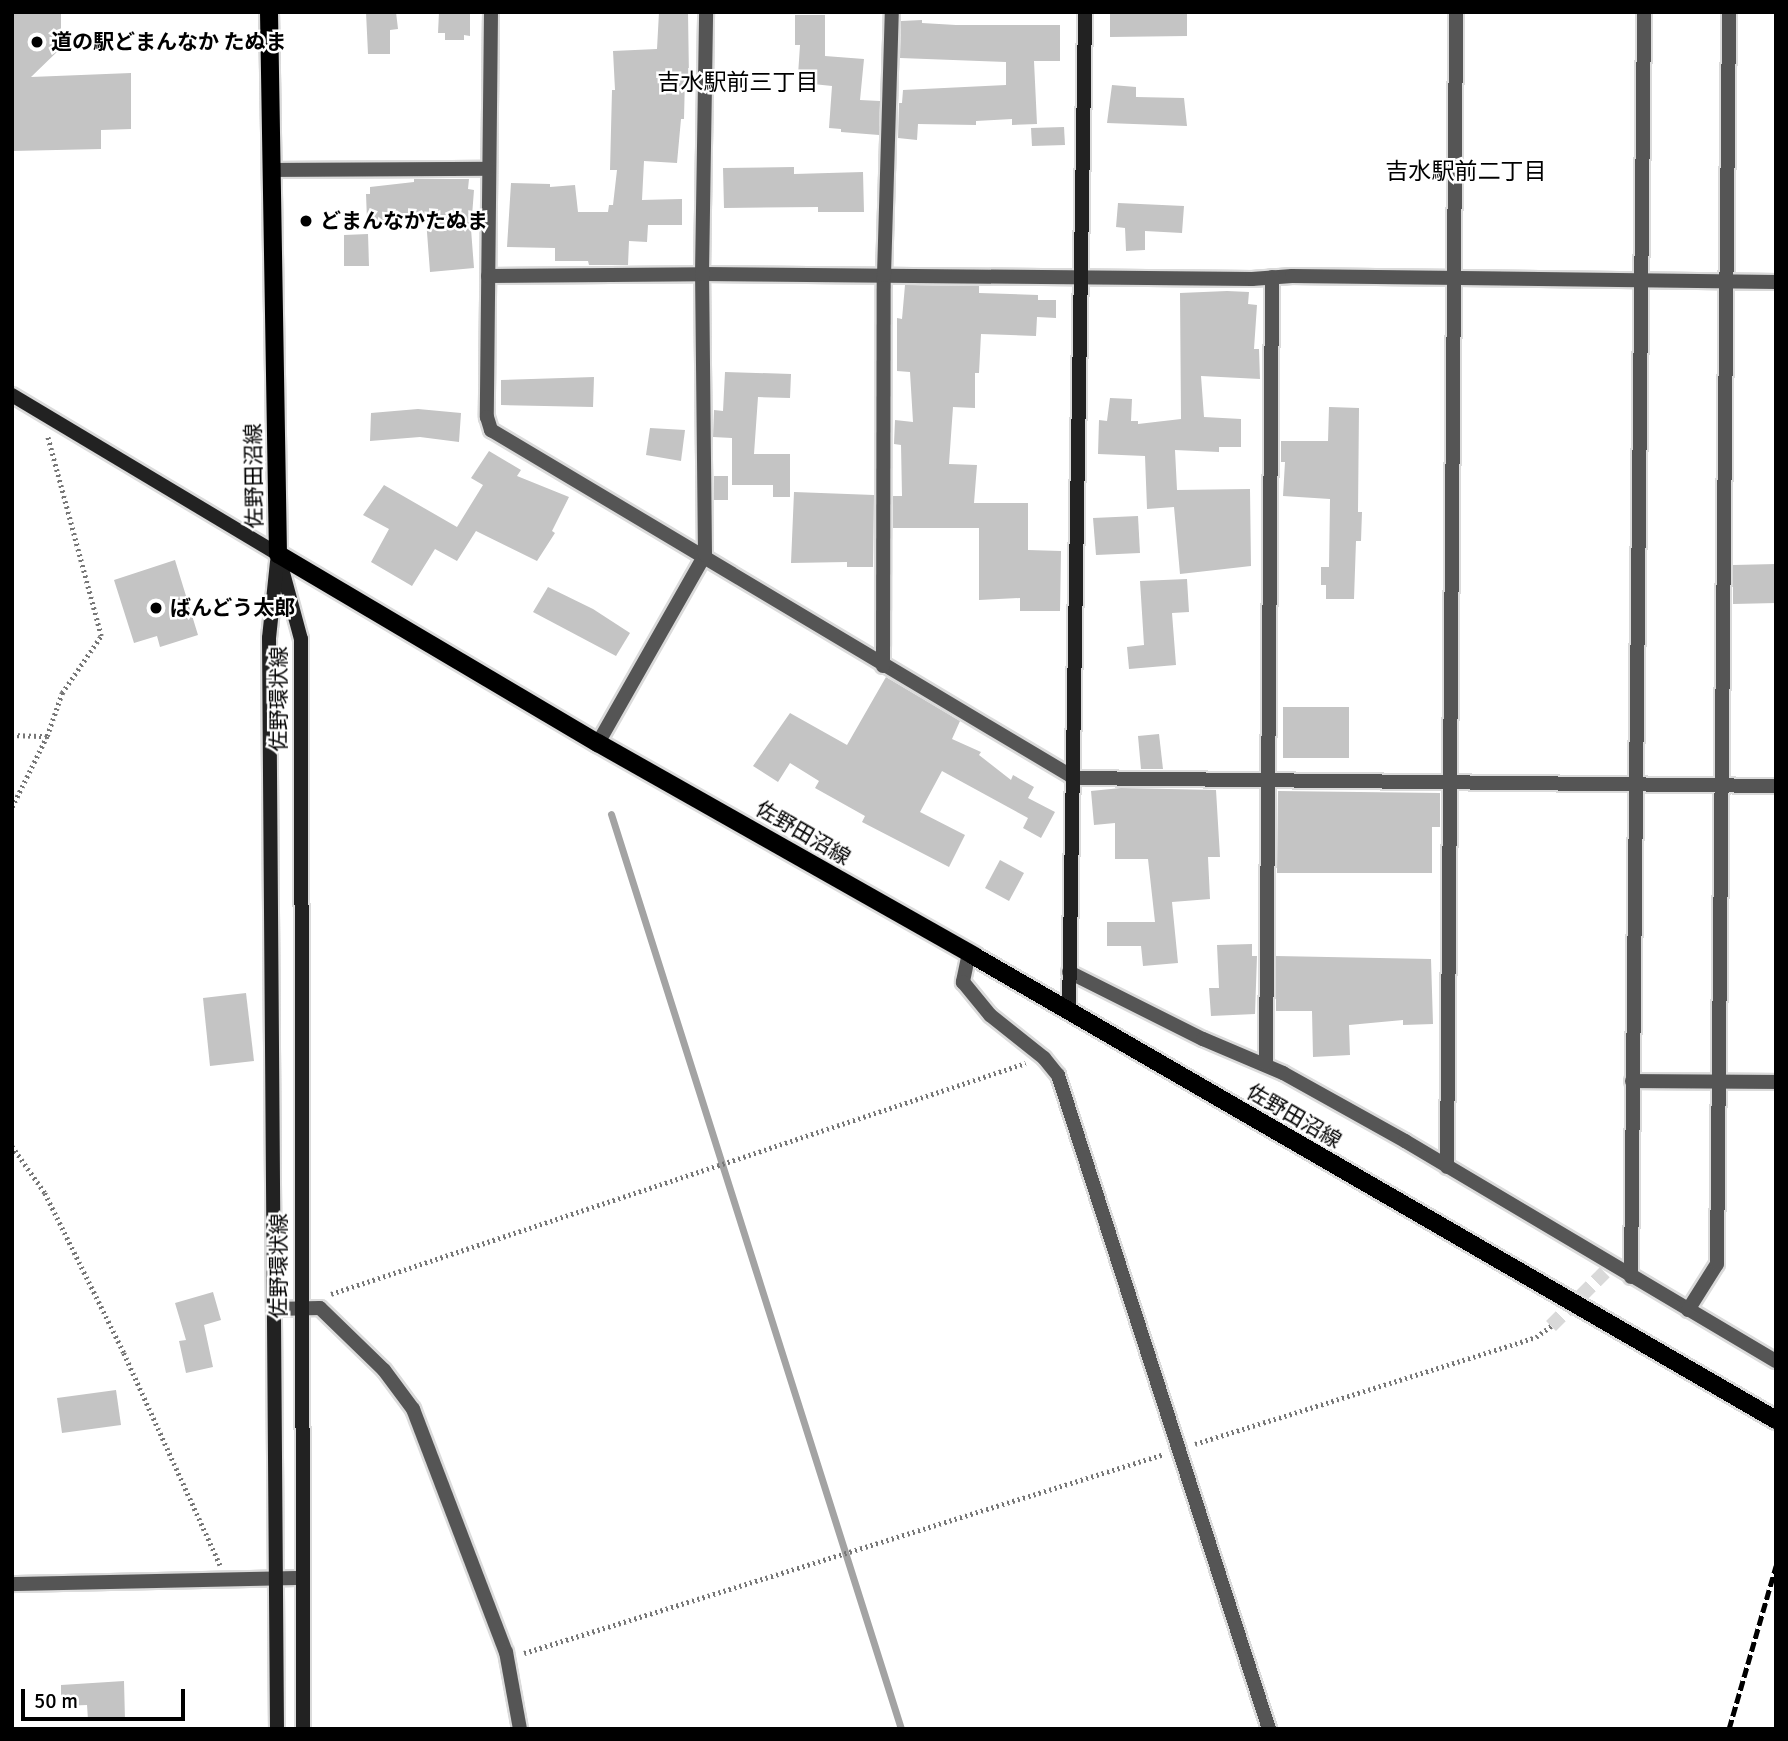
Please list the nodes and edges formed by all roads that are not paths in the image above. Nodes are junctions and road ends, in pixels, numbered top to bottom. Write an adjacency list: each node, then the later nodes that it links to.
1 (269, 12): 10 (main road, 佐野田沼線)
2 (491, 12): 9 (street)
3 (706, 12): 11 (street)
4 (892, 12): 12 (street)
5 (1085, 12): 14 (main road)
6 (1456, 12): 16 (street)
7 (1644, 12): 17 (street)
8 (1730, 12): 18 (street)
9 (489, 169): 10 (street); 13 (street)
10 (272, 170): 21 (main road, 佐野田沼線)
11 (702, 274): 12 (street); 13 (street); 22 (street)
12 (884, 275): 14 (street); 23 (street)
13 (488, 276): 22 (street)
14 (1081, 276): 15 (street); 25 (main road)
15 (1272, 277): 16 (street); 26 (street)
16 (1454, 278): 17 (street); 27 (street)
17 (1639, 281): 18 (street); 28 (street)
18 (1726, 282): 19 (street); 29 (street)
19 (1776, 282)
20 (12, 395): 21 (main road)
21 (278, 554): 24 (main road, 佐野田沼線); 40 (main road, 佐野環状線); 41 (main road, 佐野環状線)
22 (705, 555): 23 (street); 24 (street)
23 (883, 666): 25 (street)
24 (598, 743): 31 (main road, 佐野田沼線)
25 (1071, 777): 26 (street); 32 (main road)
26 (1268, 780): 27 (street); 34 (street)
27 (1450, 783): 28 (street); 38 (street)
28 (1635, 785): 29 (street); 35 (street)
29 (1722, 786): 30 (street); 36 (street)
30 (1776, 786)
31 (969, 953): 33 (main road, 佐野田沼線); 51 (street)
32 (1069, 972): 33 (main road); 34 (street)
33 (1069, 1012): 44 (main road, 佐野田沼線)
34 (1266, 1064): 38 (street)
35 (1632, 1080): 36 (street); 39 (street)
36 (1719, 1082): 37 (street); 42 (street)
37 (1776, 1082)
38 (1447, 1167): 39 (street)
39 (1630, 1277): 42 (street)
40 (300, 1308): 41 (street); 46 (main road, 佐野環状線); 50 (street)
41 (274, 1309): 45 (main road, 佐野環状線)
42 (1689, 1310): 43 (street)
43 (1776, 1361)
44 (1776, 1420)
45 (277, 1578): 46 (street); 47 (street); 48 (main road, 佐野環状線)
46 (301, 1578): 49 (main road, 佐野環状線)
47 (12, 1584)
48 (277, 1729)
49 (303, 1729)
50 (520, 1729)
51 (1269, 1729)

